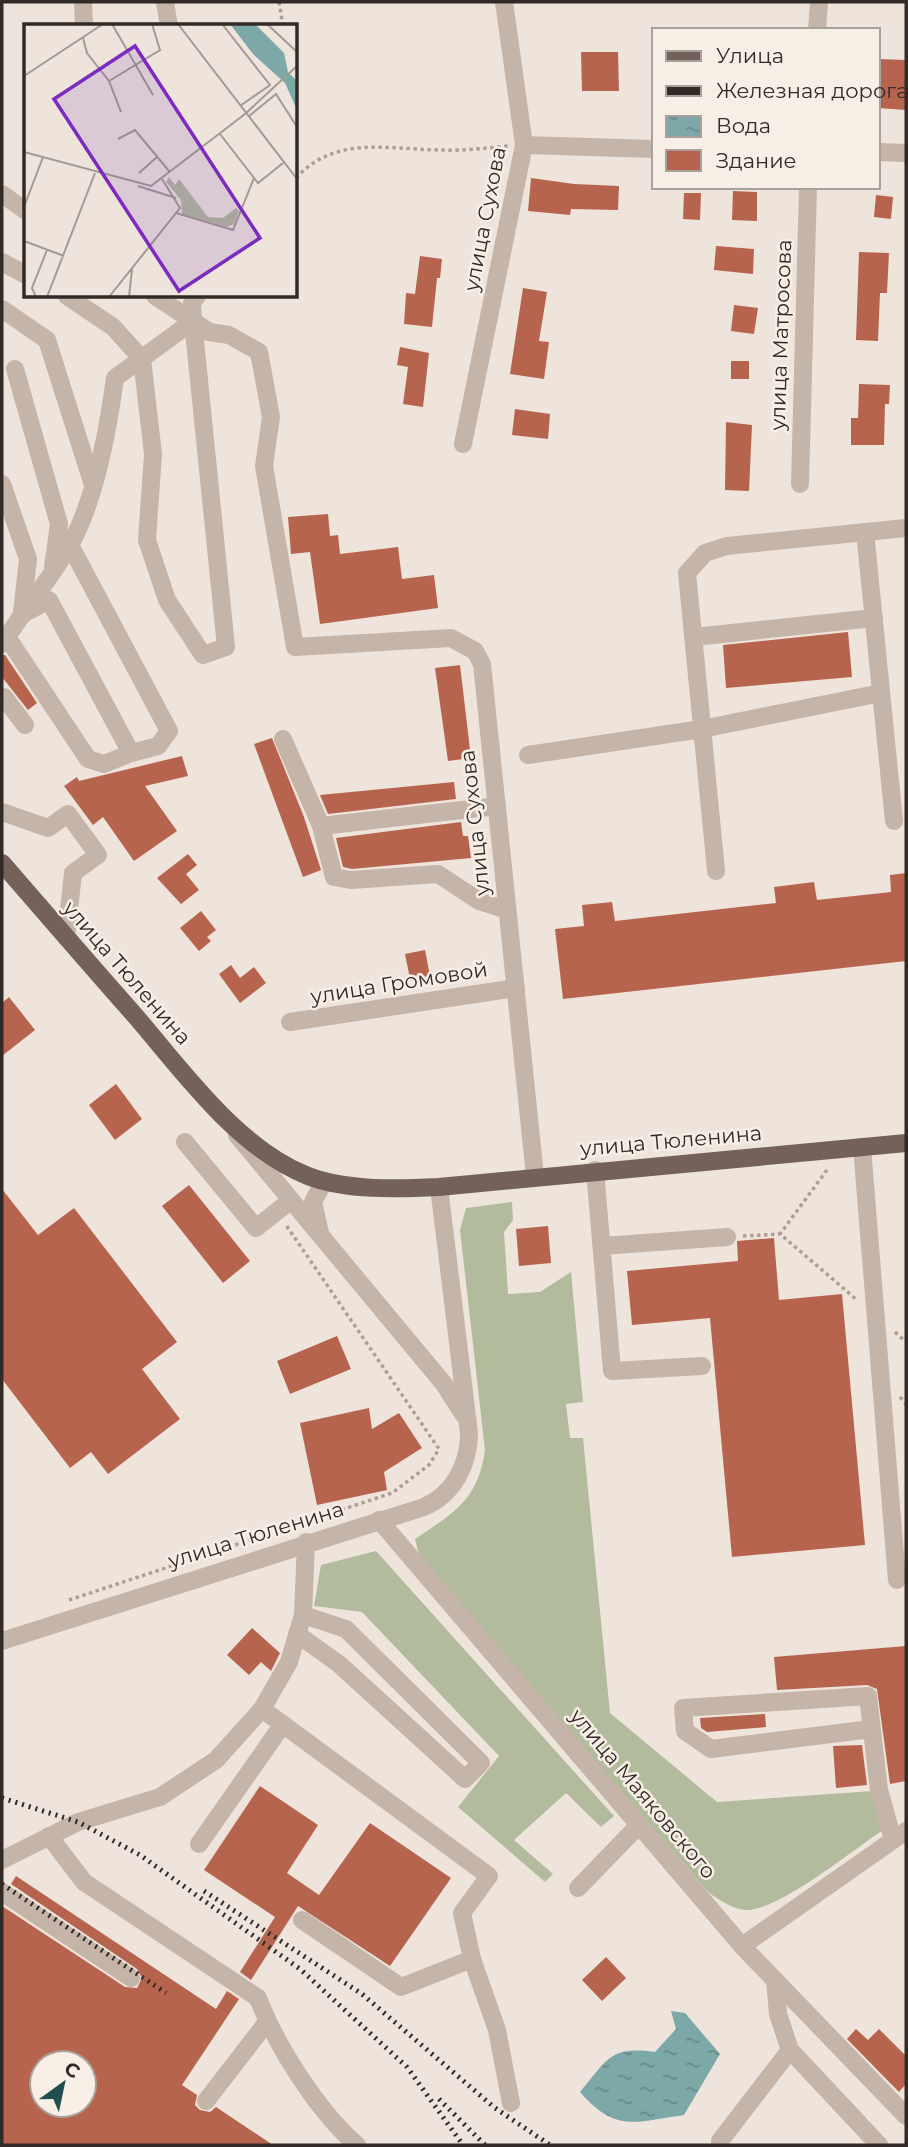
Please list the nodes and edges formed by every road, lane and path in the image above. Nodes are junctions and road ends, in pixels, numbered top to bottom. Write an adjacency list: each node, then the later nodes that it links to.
1 (83, 2): 6 (street)
2 (165, 2): 7 (street)
3 (279, 2): 8 (path)
4 (505, 2): 10 (street, улица Сухова)
5 (818, 2): 9 (street)
6 (84, 24)
7 (169, 24)
8 (283, 24)
9 (817, 28)
10 (524, 145): 11 (street); 14 (path); 27 (street, улица Сухова)
11 (652, 149)
12 (880, 152): 13 (street)
13 (906, 153)
14 (298, 176)
15 (808, 189): 30 (street, улица Матросова)
16 (2, 194): 17 (street)
17 (24, 210)
18 (2, 262): 19 (street)
19 (24, 274)
20 (70, 298): 25 (street)
21 (196, 298): 24 (street)
22 (173, 301): 24 (street)
23 (2, 309): 28 (street)
24 (194, 321): 25 (street); 25 (street); 46 (street, улица Сухова)
25 (142, 359): 28 (street)
26 (15, 369): 34 (street)
27 (463, 444)
28 (92, 482): 33 (street)
29 (2, 484): 35 (street)
30 (800, 484)
31 (906, 528): 32 (street)
32 (865, 532): 36 (street); 37 (street)
33 (70, 545): 34 (street); 44 (street)
34 (52, 570): 35 (street)
35 (21, 615): 38 (street); 44 (street)
36 (874, 618): 37 (street); 39 (street)
37 (694, 637): 42 (street)
38 (4, 640): 44 (street)
39 (881, 693): 42 (street); 48 (street)
40 (2, 700): 41 (street)
41 (25, 725)
42 (702, 729): 45 (street); 51 (street)
43 (283, 739): 49 (street)
44 (131, 753)
45 (528, 755)
46 (497, 806): 49 (street); 52 (street, улица Сухова)
47 (2, 812): 53 (street)
48 (894, 821)
49 (321, 826): 52 (street)
50 (2, 863): 53 (main road, улица Тюленина)
51 (716, 872)
52 (507, 910): 54 (street, улица Сухова)
53 (66, 937): 56 (main road, улица Тюленина)
54 (516, 988): 55 (street, улица Громовой); 62 (street, улица Сухова)
55 (290, 1022)
56 (218, 1112): 63 (main road, улица Тюленина); 65 (street, улица Тюленина)
57 (185, 1142): 65 (street)
58 (906, 1143): 59 (main road, улица Тюленина)
59 (862, 1147): 60 (main road, улица Тюленина); 70 (street)
60 (595, 1170): 62 (main road, улица Тюленина); 69 (street)
61 (827, 1170): 66 (path)
62 (535, 1176): 64 (main road, улица Тюленина)
63 (324, 1181): 64 (main road, улица Тюленина); 68 (street)
64 (439, 1187): 73 (street, улица Тюленина)
65 (283, 1206): 68 (street, улица Тюленина); 77 (path)
66 (780, 1234): 67 (path); 70 (path)
67 (727, 1237): 69 (street)
68 (323, 1242): 73 (street, улица Тюленина)
69 (601, 1246): 72 (street)
70 (876, 1316): 71 (path); 76 (street)
71 (906, 1342)
72 (702, 1366)
73 (468, 1420): 74 (street, улица Тюленина)
74 (379, 1520): 75 (street, улица Тюленина); 84 (street, улица Маяковского)
75 (306, 1542): 78 (street); 80 (street, улица Тюленина)
76 (897, 1580)
77 (66, 1601)
78 (303, 1615): 79 (street); 79 (street)
79 (297, 1634): 81 (street)
80 (2, 1640)
81 (262, 1709): 82 (street); 85 (street)
82 (283, 1724): 87 (street); 93 (street)
83 (872, 1729): 83 (street); 86 (street)
84 (639, 1825): 89 (street); 92 (street, улица Маяковского)
85 (49, 1836): 88 (street); 96 (street)
86 (900, 1836): 92 (street)
87 (199, 1844)
88 (2, 1860)
89 (578, 1888)
90 (2, 1892): 94 (street)
91 (302, 1920): 93 (street)
92 (742, 1946): 95 (street, улица Маяковского)
93 (472, 1959): 99 (street)
94 (131, 1978)
95 (775, 1980): 97 (street); 100 (street, улица Маяковского)
96 (267, 2022): 98 (street); 101 (street)
97 (790, 2050): 102 (street); 103 (street)
98 (206, 2101)
99 (511, 2103)
100 (906, 2116)
101 (357, 2145)
102 (720, 2145)
103 (879, 2145)

